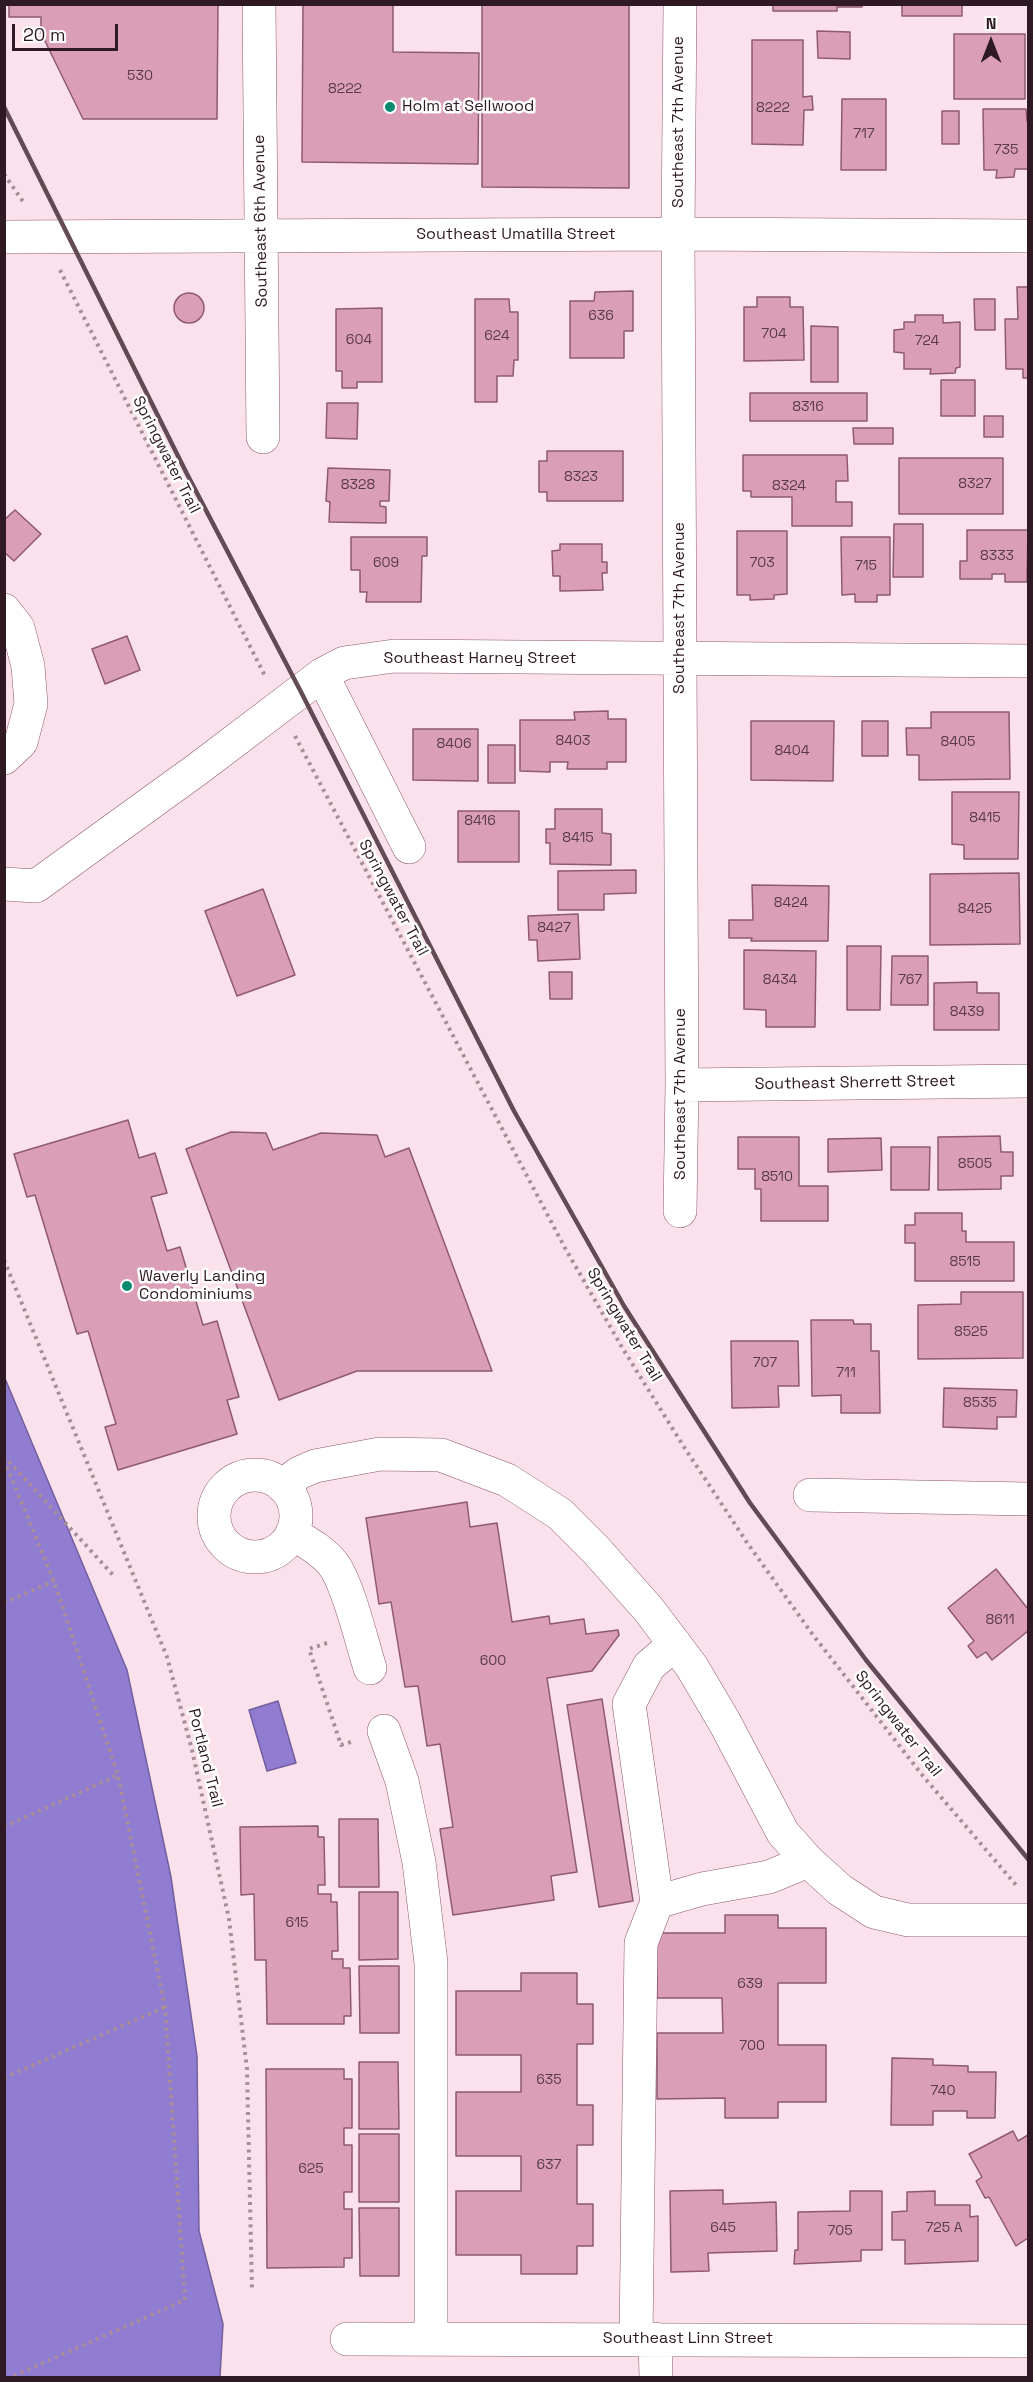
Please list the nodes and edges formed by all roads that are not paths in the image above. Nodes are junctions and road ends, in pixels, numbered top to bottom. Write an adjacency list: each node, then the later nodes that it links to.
1 (259, 4): 6 (street, Southeast 6th Avenue)
2 (680, 4): 3 (street, Southeast 7th Avenue)
3 (678, 234): 4 (street, Southeast Umatilla Street); 6 (street, Southeast Umatilla Street); 9 (street, Southeast 7th Avenue)
4 (1029, 236)
5 (4, 237): 6 (street, Southeast Umatilla Street)
6 (260, 237): 7 (street, Southeast 6th Avenue)
7 (263, 436)
8 (4, 610): 12 (street)
9 (680, 659): 10 (street, Southeast Harney Street); 11 (street, Southeast Harney Street); 16 (street, Southeast 7th Avenue)
10 (1029, 661)
11 (322, 675): 13 (street); 14 (street, Southeast Harney Street)
12 (4, 758)
13 (409, 847)
14 (4, 884)
15 (1029, 1081): 16 (street, Southeast Sherrett Street)
16 (682, 1085): 17 (street, Southeast 7th Avenue)
17 (680, 1211)
18 (282, 1486): 21 (street); 21 (street); 22 (street)
19 (810, 1495): 20 (street)
20 (1029, 1499)
21 (292, 1533): 23 (street)
22 (675, 1644): 25 (street); 26 (street)
23 (370, 1668)
24 (384, 1731): 29 (street)
25 (808, 1861): 26 (street); 27 (street)
26 (657, 1902): 30 (street)
27 (1029, 1920)
28 (347, 2339): 29 (street, Southeast Linn Street)
29 (431, 2339): 30 (street, Southeast Linn Street)
30 (646, 2339): 31 (street, Southeast Linn Street); 32 (street)
31 (1029, 2341)
32 (656, 2378)

